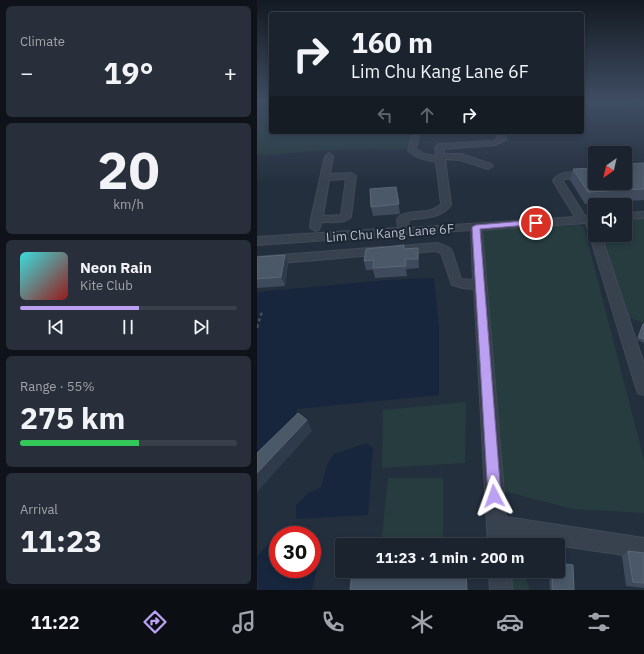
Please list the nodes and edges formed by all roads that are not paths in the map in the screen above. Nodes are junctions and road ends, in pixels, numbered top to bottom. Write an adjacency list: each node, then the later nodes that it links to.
1 (416, 134): 4 (street)
2 (500, 134): 4 (street)
3 (329, 156): 7 (street)
4 (440, 158): 5 (street); 14 (street)
5 (488, 166)
6 (588, 175): 10 (street)
7 (325, 177): 12 (street); 12 (street)
8 (644, 215): 9 (street)
9 (632, 216)
10 (588, 218)
11 (588, 219): 13 (street, Lim Chu Kang Lane 6F)
12 (316, 220): 15 (street)
13 (476, 227): 14 (street, Lim Chu Kang Lane 6F); 19 (street)
14 (404, 232): 15 (street, Lim Chu Kang Lane 6F)
15 (313, 238): 16 (street, Lim Chu Kang Lane 6F)
16 (257, 241)
17 (596, 242): 20 (street)
18 (257, 261): 19 (street)
19 (480, 284): 21 (street)
20 (644, 388)
21 (497, 536): 22 (street)
22 (644, 548)
23 (500, 578): 24 (street)
24 (501, 590)

